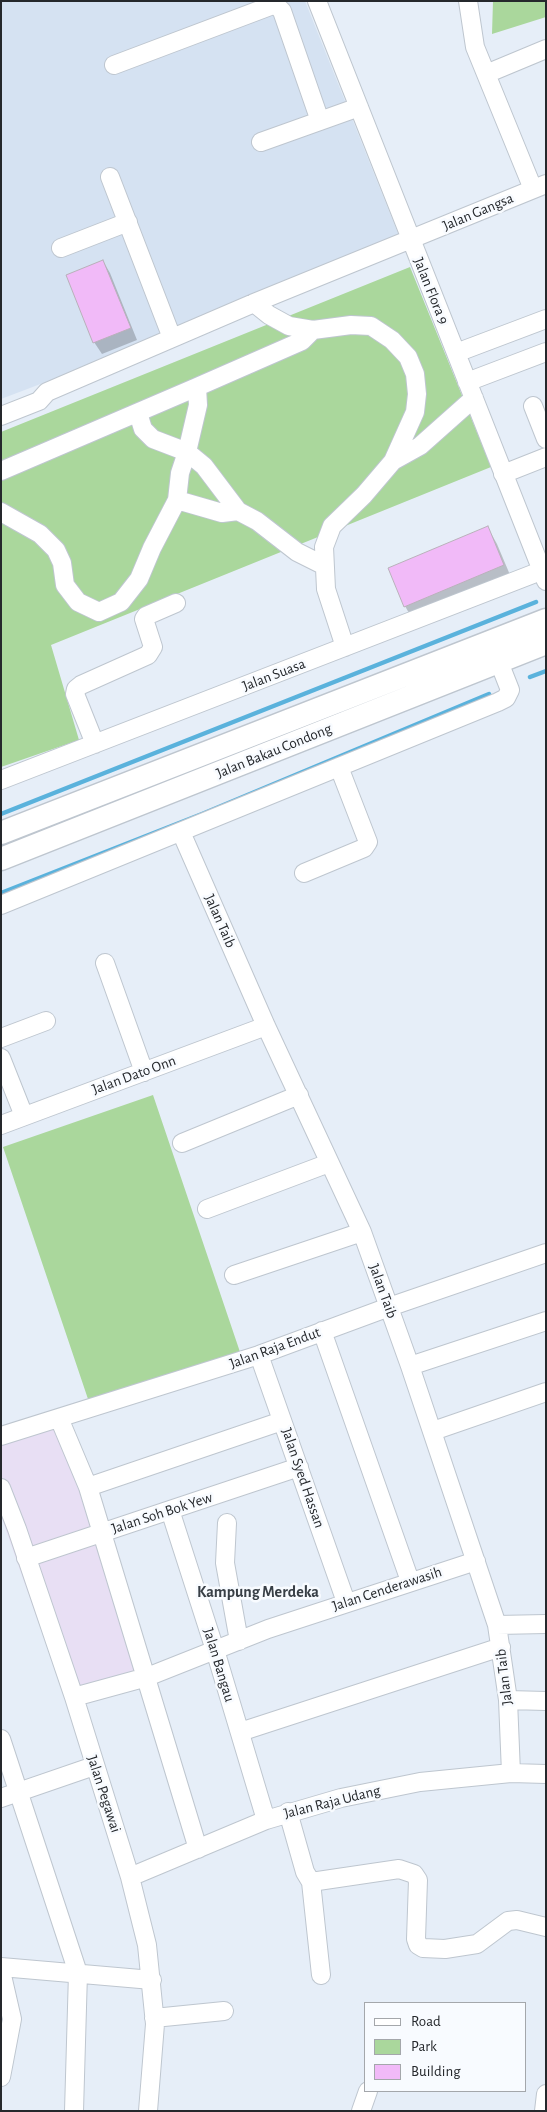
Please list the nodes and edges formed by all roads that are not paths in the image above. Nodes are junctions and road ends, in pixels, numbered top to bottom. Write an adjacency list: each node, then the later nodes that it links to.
1 (317, 1): 6 (street, Jalan Flora 9)
2 (468, 1): 5 (street)
3 (546, 49): 5 (street)
4 (114, 65): 7 (street)
5 (486, 74): 10 (street)
6 (359, 107): 7 (street); 12 (street, Jalan Flora 9)
7 (320, 121): 8 (street)
8 (261, 142)
9 (110, 177): 11 (street)
10 (539, 187): 12 (street, Jalan Gangsa)
11 (128, 222): 13 (street); 17 (street)
12 (411, 241): 14 (street, Jalan Gangsa); 19 (street, Jalan Flora 9)
13 (61, 248)
14 (254, 303): 16 (street); 17 (street, Jalan Gangsa)
15 (546, 319): 19 (street)
16 (312, 330): 20 (street); 30 (street)
17 (172, 338): 22 (street, Jalan Gangsa)
18 (546, 352): 21 (street)
19 (456, 353): 21 (street, Jalan Flora 9)
20 (197, 387): 25 (street); 28 (street)
21 (470, 390): 30 (street); 32 (street, Jalan Flora 9)
22 (47, 392): 23 (street); 26 (street)
23 (1, 403)
24 (533, 406): 27 (street)
25 (138, 413): 28 (street); 31 (street)
26 (1, 416)
27 (546, 439)
28 (187, 452): 33 (street); 34 (street)
29 (546, 457): 32 (street)
30 (393, 461): 36 (street)
31 (1, 471)
32 (503, 474): 37 (street, Jalan Flora 9)
33 (177, 500): 34 (street); 35 (street)
34 (238, 511): 36 (street)
35 (1, 512)
36 (323, 565): 41 (street)
37 (544, 573): 41 (street, Jalan Suasa)
38 (176, 603): 43 (street)
39 (546, 620): 47 (main road, Jalan Bakau Condong)
40 (546, 643): 42 (main road, Jalan Bakau Condong)
41 (345, 647): 43 (street, Jalan Suasa)
42 (499, 662): 44 (street); 48 (main road, Jalan Bakau Condong)
43 (94, 744): 45 (street, Jalan Suasa)
44 (339, 767): 46 (street); 49 (street)
45 (1, 780)
46 (181, 832): 50 (street); 53 (street, Jalan Taib)
47 (1, 833)
48 (1, 859)
49 (304, 873)
50 (1, 905)
51 (105, 963): 56 (street)
52 (46, 1021): 54 (street)
53 (266, 1026): 56 (street, Jalan Dato Onn); 57 (street, Jalan Taib)
54 (1, 1038)
55 (1, 1058): 58 (street)
56 (144, 1072): 58 (street, Jalan Dato Onn)
57 (298, 1095): 60 (street); 61 (street, Jalan Taib)
58 (24, 1116): 59 (street, Jalan Dato Onn)
59 (1, 1125)
60 (182, 1143)
61 (329, 1163): 62 (street); 63 (street, Jalan Taib)
62 (207, 1209)
63 (362, 1232): 65 (street); 66 (street, Jalan Taib)
64 (546, 1253): 66 (street, Jalan Raja Endut)
65 (234, 1275)
66 (388, 1307): 68 (street, Jalan Raja Endut); 70 (street, Jalan Taib)
67 (546, 1321): 70 (street)
68 (322, 1331): 69 (street, Jalan Raja Endut); 85 (street)
69 (259, 1355): 72 (street, Jalan Raja Endut); 73 (street, Jalan Syed Hassan)
70 (410, 1366): 74 (street, Jalan Taib)
71 (546, 1392): 74 (street)
72 (59, 1418): 75 (street, Jalan Raja Endut); 77 (street)
73 (282, 1421): 76 (street, Jalan Syed Hassan); 77 (street)
74 (433, 1431): 84 (street, Jalan Taib)
75 (1, 1436)
76 (299, 1468): 79 (street, Jalan Soh Bok Yew); 86 (street, Jalan Syed Hassan)
77 (88, 1487): 82 (street)
78 (1, 1488): 81 (street, Jalan Pegawai)
79 (170, 1510): 82 (street, Jalan Soh Bok Yew); 91 (street, Jalan Bangau)
80 (227, 1523): 89 (street)
81 (9, 1531): 83 (street, Jalan Pegawai)
82 (102, 1532): 83 (street, Jalan Soh Bok Yew); 92 (street)
83 (26, 1558): 93 (street, Jalan Pegawai)
84 (476, 1561): 85 (street, Jalan Cenderawasih); 88 (street, Jalan Taib)
85 (410, 1581): 86 (street, Jalan Cenderawasih)
86 (346, 1602): 89 (street, Jalan Cenderawasih)
87 (546, 1624): 88 (street)
88 (497, 1625): 90 (street, Jalan Taib)
89 (239, 1641): 91 (street, Jalan Cenderawasih)
90 (501, 1647): 94 (street, Jalan Taib); 96 (street)
91 (215, 1650): 92 (street, Jalan Cenderawasih); 96 (street, Jalan Bangau)
92 (147, 1677): 93 (street, Jalan Cenderawasih); 105 (street)
93 (74, 1697): 98 (street, Jalan Pegawai)
94 (508, 1700): 95 (street); 99 (street, Jalan Taib)
95 (546, 1701)
96 (240, 1732): 104 (street, Jalan Bangau)
97 (1, 1739): 101 (street)
98 (94, 1766): 101 (street); 106 (street, Jalan Pegawai)
99 (511, 1773): 100 (street, Jalan Raja Udang); 103 (street, Jalan Raja Udang)
100 (546, 1774)
101 (20, 1792): 102 (street); 110 (street)
102 (1, 1798)
103 (288, 1812): 104 (street, Jalan Raja Udang); 107 (street)
104 (266, 1820): 105 (street, Jalan Raja Udang)
105 (198, 1849): 106 (street, Jalan Raja Udang)
106 (130, 1877): 112 (street, Jalan Pegawai)
107 (311, 1882): 108 (street); 111 (street)
108 (546, 1927)
109 (1, 1969): 110 (street); 113 (street)
110 (78, 1973): 112 (street); 119 (street)
111 (321, 1975)
112 (152, 1980): 115 (street, Jalan Pegawai)
113 (4, 1992): 116 (street)
114 (224, 2012): 115 (street)
115 (154, 2018): 120 (street, Jalan Pegawai)
116 (1, 2077)
117 (368, 2092): 121 (street)
118 (546, 2094): 122 (street)
119 (74, 2111)
120 (148, 2111)
121 (361, 2111)
122 (544, 2111)

